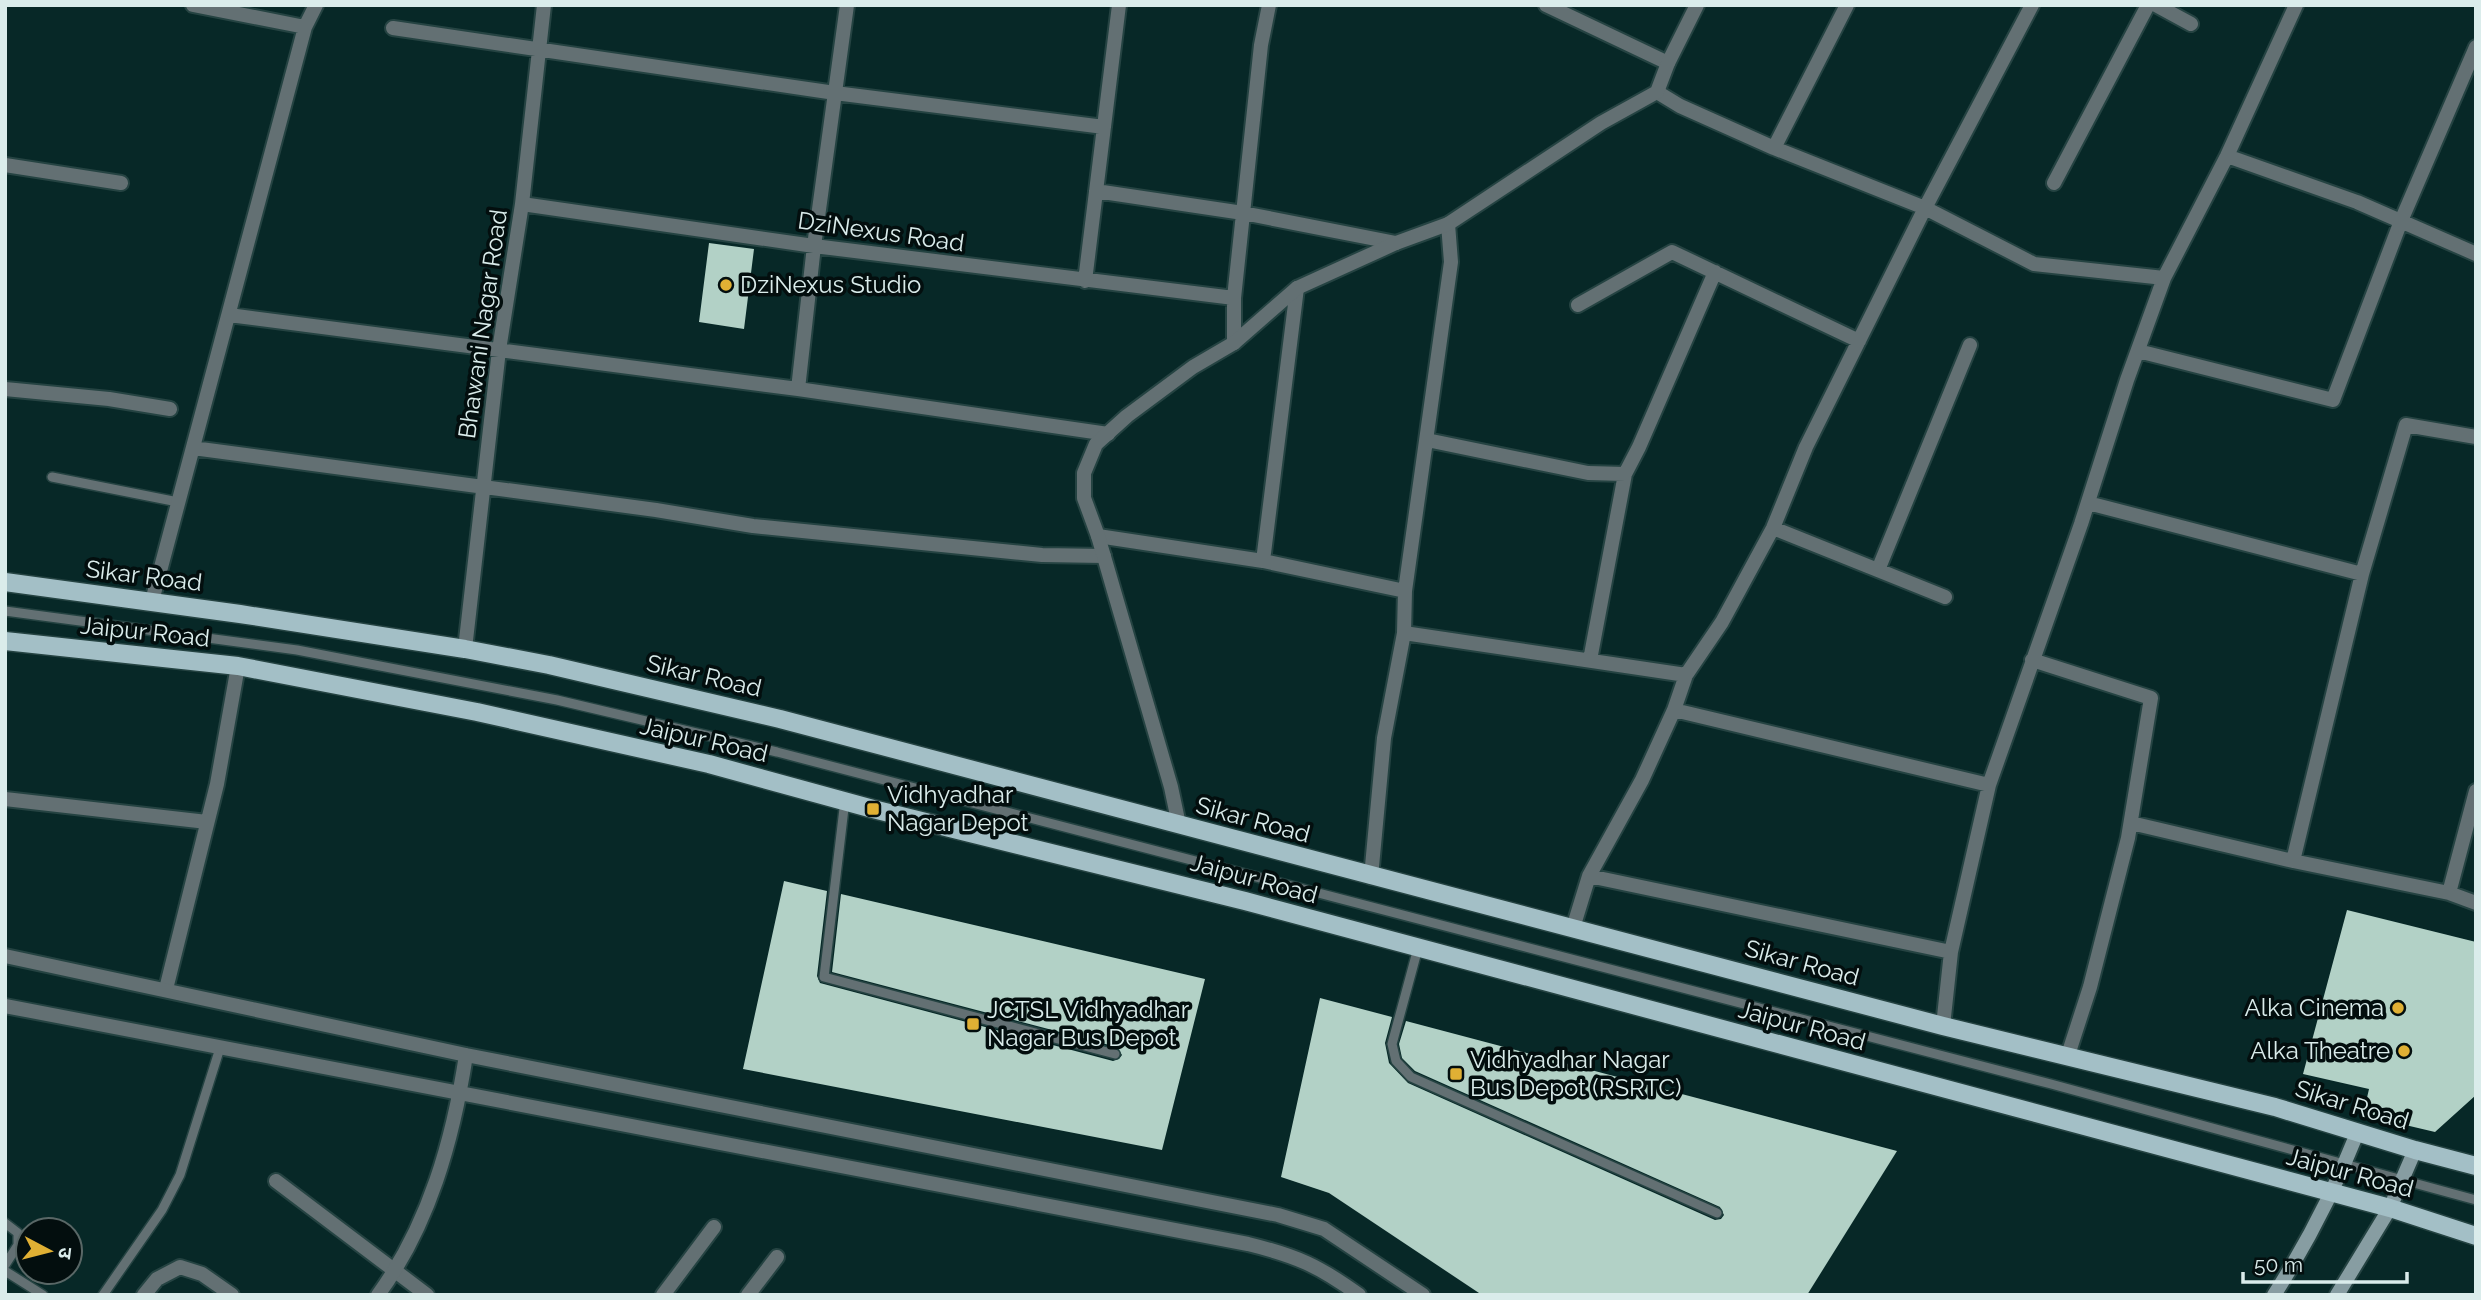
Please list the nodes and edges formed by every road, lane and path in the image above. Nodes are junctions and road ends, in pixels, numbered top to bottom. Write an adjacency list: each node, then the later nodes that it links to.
1 (193, 5): 16 (street)
2 (316, 5): 16 (street)
3 (544, 5): 19 (street, Bhawani Nagar Road)
4 (847, 5): 22 (street)
5 (1119, 5): 23 (street)
6 (1269, 5): 32 (street)
7 (1546, 5): 14 (street)
8 (1697, 5): 20 (street)
9 (1847, 5): 24 (street)
10 (2032, 5): 31 (street)
11 (2148, 5): 28 (street)
12 (2156, 5): 15 (street)
13 (2296, 5): 25 (street)
14 (1567, 10): 20 (street)
15 (2191, 24)
16 (306, 27): 44 (street)
17 (393, 28): 19 (street)
18 (2476, 47): 33 (street)
19 (539, 50): 22 (street); 30 (street, Bhawani Nagar Road)
20 (1668, 63): 21 (street)
21 (1657, 92): 24 (street); 34 (street)
22 (835, 93): 23 (street); 36 (street)
23 (1104, 127): 29 (street)
24 (1774, 148): 31 (street)
25 (2227, 156): 33 (street); 39 (street)
26 (5, 166): 27 (street)
27 (121, 183)
28 (2054, 183)
29 (1096, 191): 32 (street); 40 (street)
30 (523, 204): 36 (street, DziNexus Road); 48 (street, Bhawani Nagar Road)
31 (1925, 208): 39 (street); 45 (street)
32 (1243, 213): 35 (street); 42 (street)
33 (2401, 221): 37 (street); 49 (street)
34 (1448, 223): 35 (street); 55 (street)
35 (1395, 243): 41 (street)
36 (814, 246): 40 (street, DziNexus Road); 51 (street)
37 (2476, 254)
38 (1715, 272): 43 (street); 45 (street); 57 (street)
39 (2164, 278): 49 (street)
40 (1085, 281): 42 (street, DziNexus Road)
41 (1297, 288): 46 (street); 65 (street)
42 (1234, 298): 46 (street)
43 (1578, 305)
44 (229, 315): 48 (street); 56 (street)
45 (1859, 341): 62 (street)
46 (1234, 343): 53 (street)
47 (1970, 345): 66 (street)
48 (499, 350): 51 (street); 59 (street, Bhawani Nagar Road)
49 (2138, 351): 61 (street)
50 (5, 389): 52 (street)
51 (798, 389): 53 (street)
52 (170, 409)
53 (1108, 434): 63 (street)
54 (2476, 437): 67 (street)
55 (1427, 440): 57 (street); 69 (street)
56 (193, 448): 59 (street); 60 (street)
57 (1626, 474): 76 (street)
58 (51, 477): 60 (lane)
59 (484, 488): 64 (street); 75 (street, Bhawani Nagar Road)
60 (178, 502): 71 (street)
61 (2088, 503): 67 (street); 77 (street)
62 (1773, 528): 66 (street); 79 (street)
63 (1098, 536): 64 (street); 65 (street)
64 (1104, 556): 87 (street)
65 (1263, 561): 69 (street)
66 (1878, 570): 70 (street)
67 (2362, 574): 88 (street)
68 (5, 582): 71 (main road, Sikar Road)
69 (1405, 591): 73 (street)
70 (1945, 597)
71 (152, 601): 75 (main road, Sikar Road)
72 (5, 611): 107 (lane)
73 (1404, 633): 76 (street); 90 (street)
74 (5, 641): 78 (main road, Jaipur Road)
75 (465, 649): 87 (main road, Sikar Road)
76 (1590, 660): 79 (street)
77 (2032, 660): 81 (street); 86 (street)
78 (238, 666): 84 (main road, Jaipur Road); 85 (street)
79 (1686, 676): 80 (street)
80 (1674, 710): 81 (street); 89 (street)
81 (1989, 785): 95 (street)
82 (2476, 791): 91 (street)
83 (5, 799): 85 (street)
84 (845, 800): 94 (main road, Jaipur Road); 101 (lane)
85 (207, 822): 97 (street)
86 (2131, 823): 88 (street); 103 (street)
87 (1179, 825): 90 (main road, Sikar Road)
88 (2293, 861): 91 (street)
89 (1589, 876): 93 (street); 95 (street)
90 (1371, 877): 93 (main road, Sikar Road)
91 (2449, 893): 92 (street)
92 (2476, 903)
93 (1573, 928): 99 (main road, Sikar Road)
94 (1418, 948): 111 (main road, Jaipur Road); 114 (lane)
95 (1951, 952): 99 (street)
96 (5, 956): 97 (street)
97 (166, 989): 102 (street)
98 (5, 1006): 100 (street)
99 (1943, 1026): 103 (main road, Sikar Road)
100 (220, 1048): 104 (street); 123 (lane)
101 (1115, 1054)
102 (466, 1055): 104 (street); 131 (street)
103 (2068, 1055): 105 (main road, Sikar Road)
104 (460, 1094): 121 (street); 130 (street)
105 (2358, 1131): 106 (main road, Sikar Road); 107 (main road)
106 (2415, 1150): 108 (main road, Sikar Road); 110 (main road)
107 (2346, 1164): 110 (lane); 111 (main road)
108 (2476, 1166)
109 (276, 1181): 121 (street)
110 (2402, 1181): 112 (lane); 113 (main road)
111 (2333, 1194): 113 (main road, Jaipur Road); 132 (main road)
112 (2476, 1200)
113 (2390, 1208): 117 (main road, Jaipur Road); 133 (main road)
114 (1717, 1213)
115 (5, 1223): 119 (lane)
116 (714, 1227): 128 (street)
117 (2476, 1236)
118 (777, 1257): 129 (street)
119 (5, 1265)
120 (5, 1271): 122 (lane)
121 (396, 1271): 126 (street); 127 (street)
122 (43, 1295)
123 (103, 1295)
124 (144, 1295): 125 (street)
125 (232, 1295)
126 (378, 1295)
127 (427, 1295)
128 (663, 1295)
129 (748, 1295)
130 (1359, 1295)
131 (1423, 1295)
132 (2274, 1295)
133 (2337, 1295)

